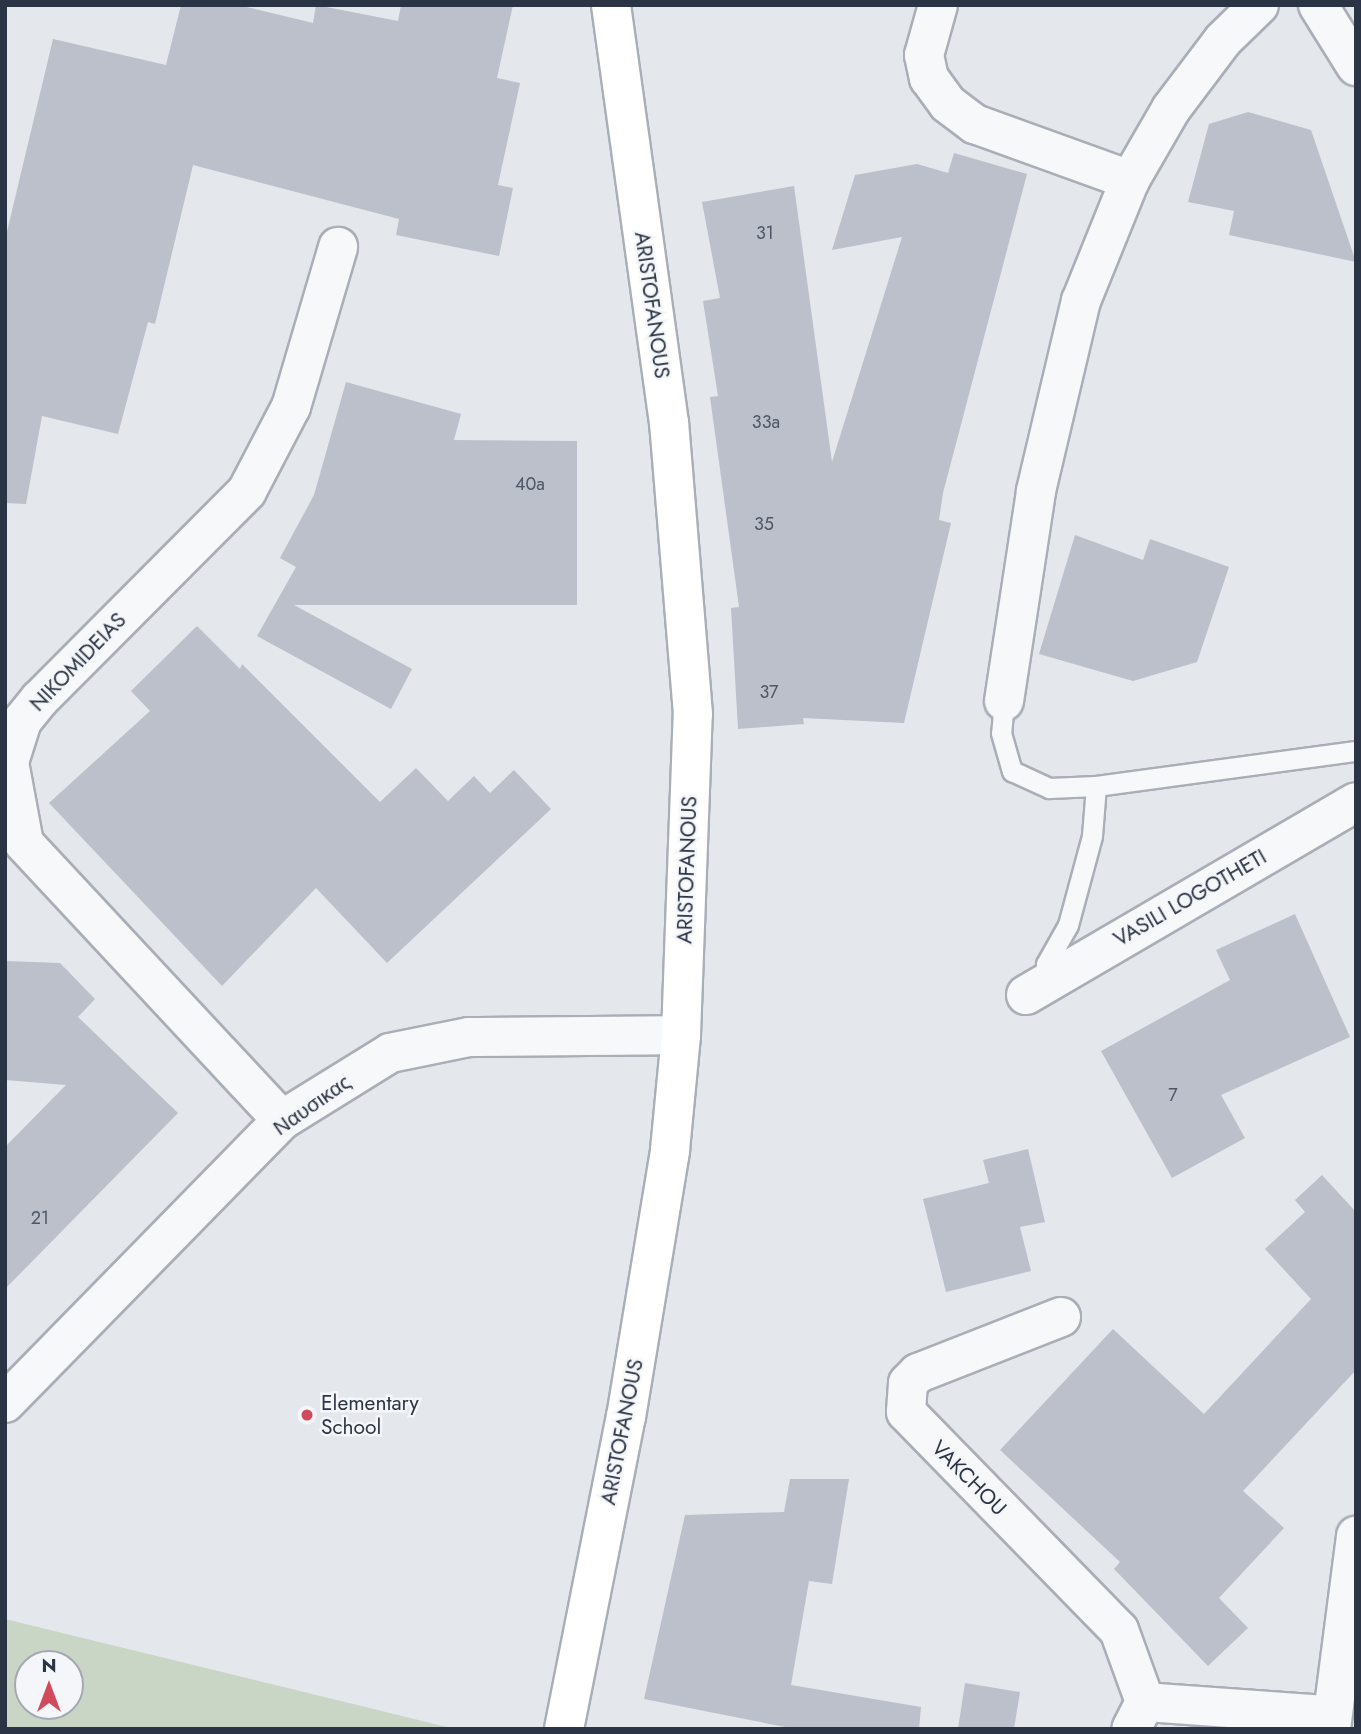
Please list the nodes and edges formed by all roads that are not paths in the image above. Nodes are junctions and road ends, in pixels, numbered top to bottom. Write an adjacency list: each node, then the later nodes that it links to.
1 (611, 5): 13 (street, ARISTOFANOUS)
2 (938, 5): 6 (street)
3 (1259, 5): 6 (street)
4 (1318, 5): 5 (street)
5 (1356, 66)
6 (1130, 180): 8 (street)
7 (338, 247): 14 (street, NIKOMIDEIAS)
8 (1004, 701): 10 (lane)
9 (1356, 751): 10 (lane)
10 (1096, 786): 12 (lane)
11 (1356, 802): 12 (street, VASILI LOGOTHETI)
12 (1040, 986)
13 (681, 1035): 14 (street, Ναυσικας); 20 (street, ARISTOFANOUS)
14 (282, 1120): 16 (street, Ναυσικας)
15 (1061, 1317): 18 (street, VAKCHOU)
16 (5, 1403)
17 (1356, 1536): 19 (street)
18 (1138, 1715): 19 (street, VAKCHOU)
19 (1330, 1722)
20 (564, 1729)

